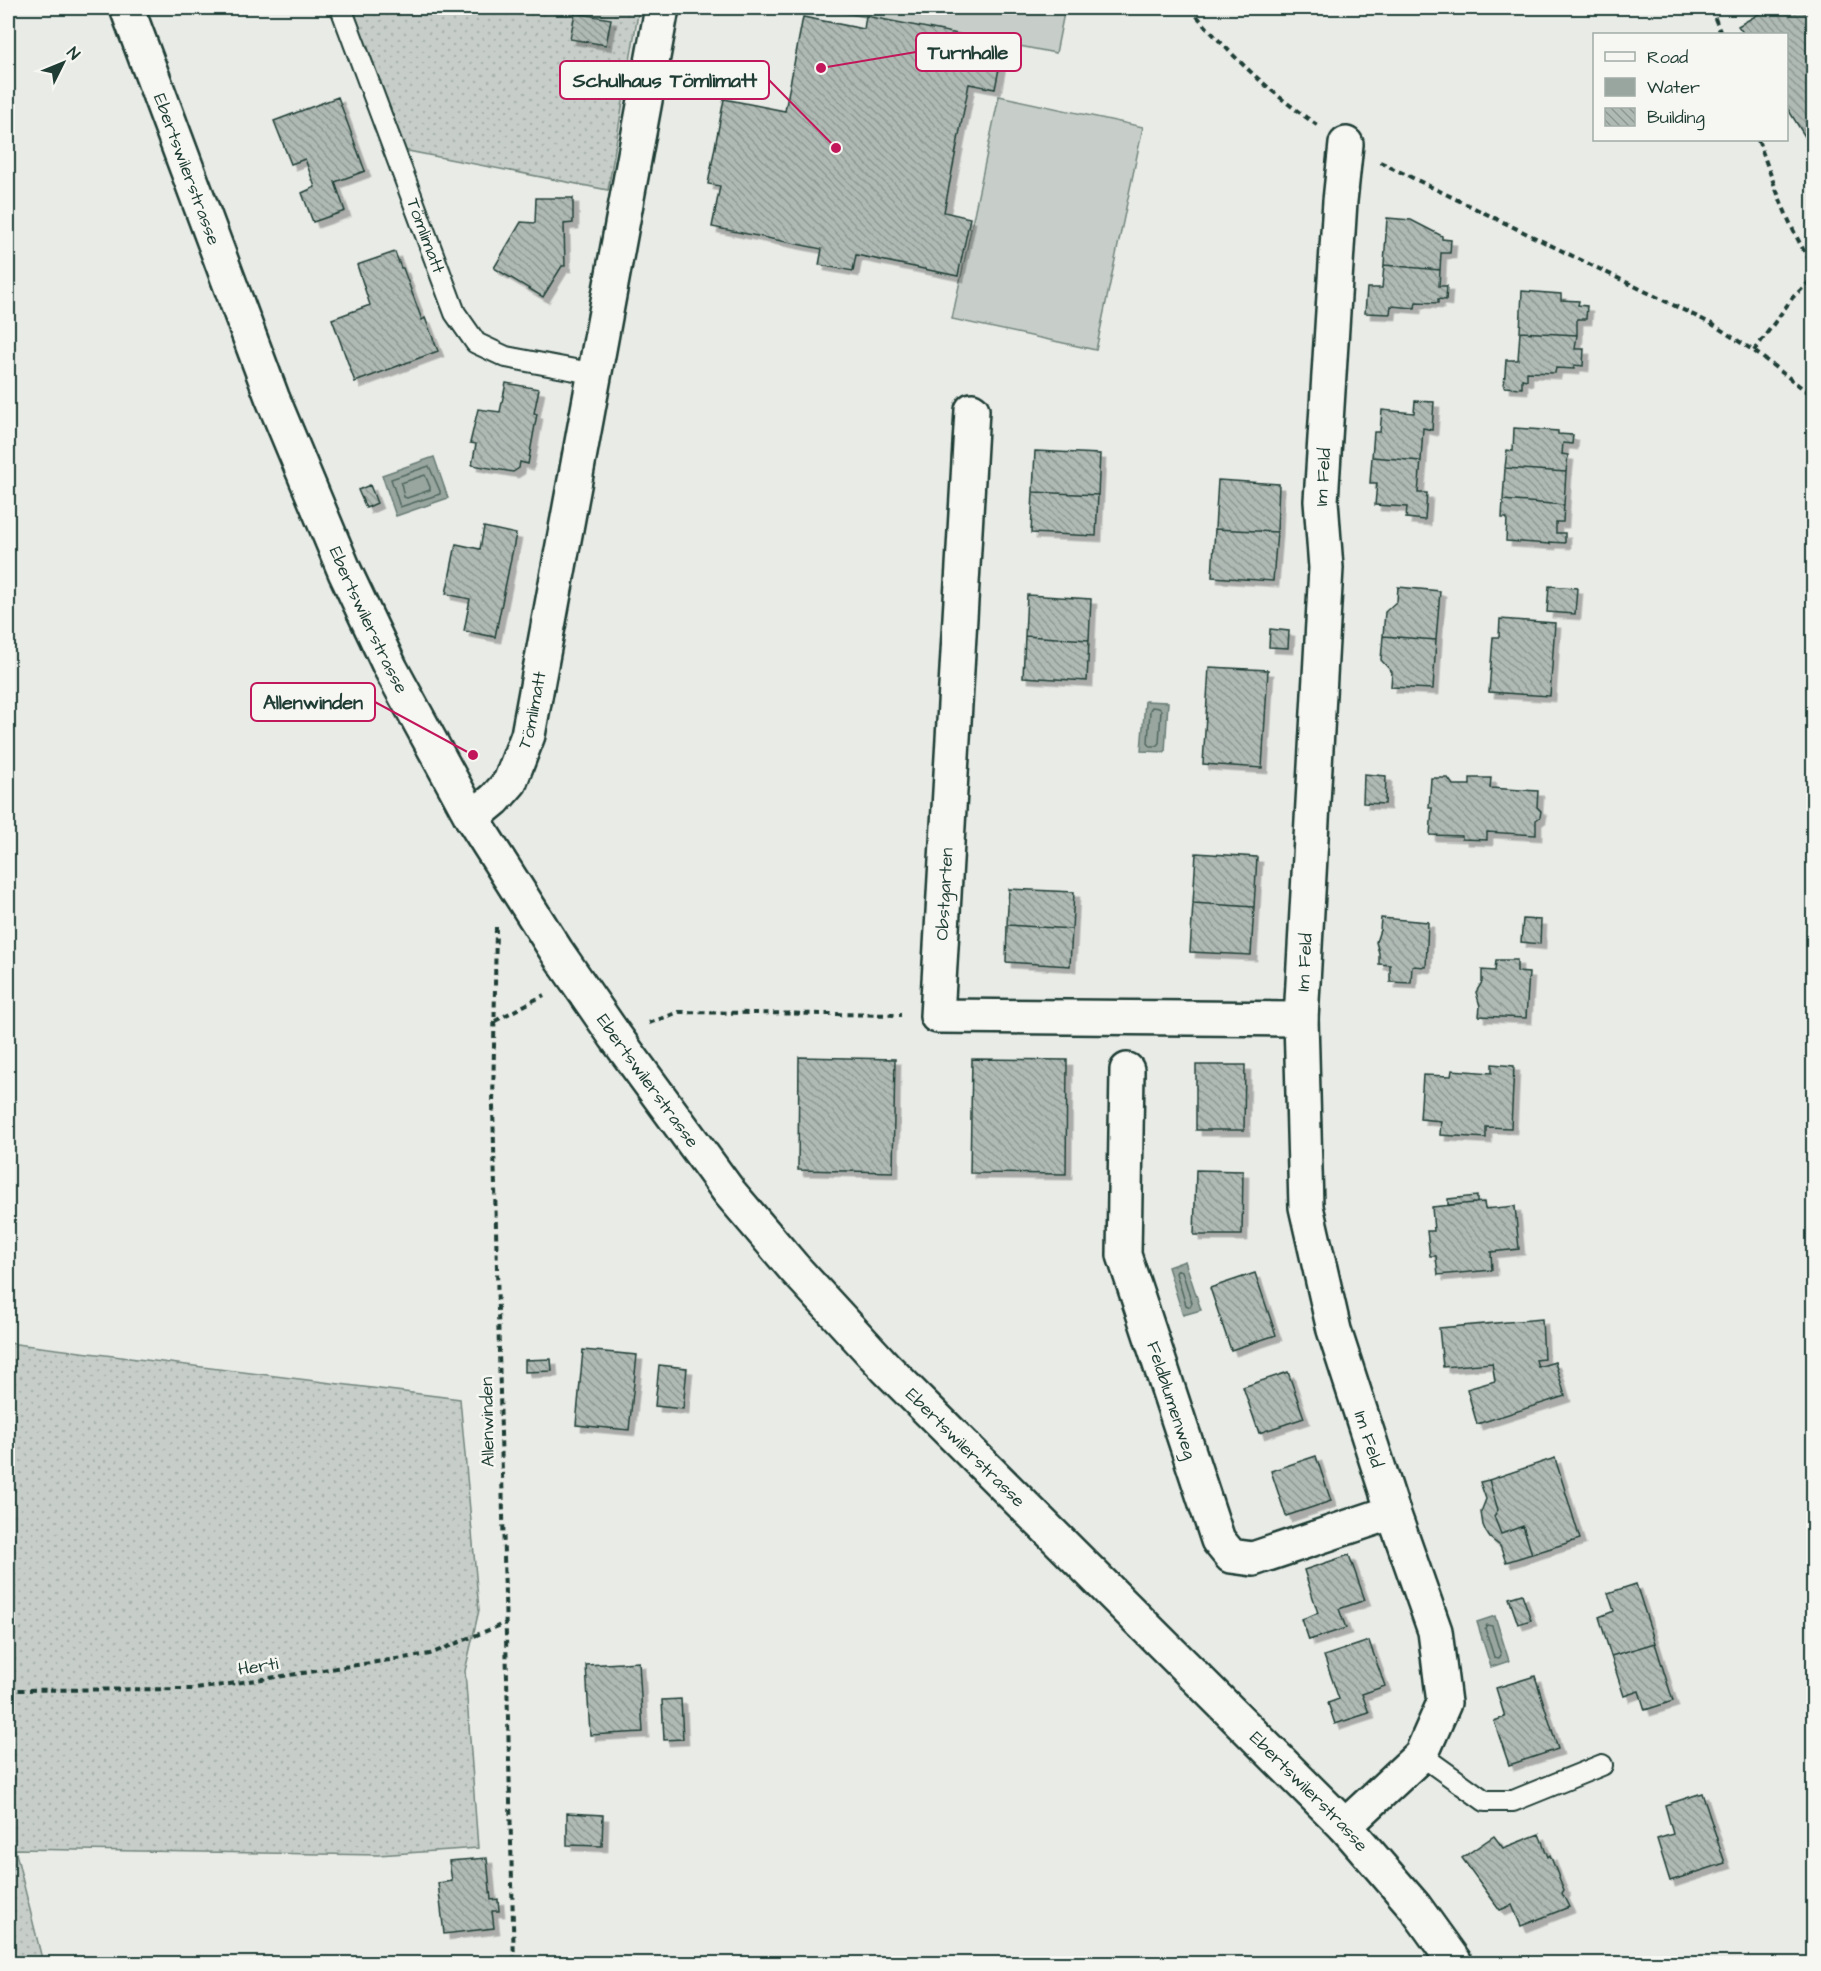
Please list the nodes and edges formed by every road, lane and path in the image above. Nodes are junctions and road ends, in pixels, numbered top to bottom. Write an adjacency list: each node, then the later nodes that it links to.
1 (127, 8): 15 (street, Ebertswilerstrasse)
2 (341, 8): 12 (lane, Tömlimatt)
3 (662, 8): 12 (street, Tömlimatt)
4 (1190, 8): 8 (path)
5 (1711, 8): 6 (path)
6 (1721, 33)
7 (1758, 141): 9 (path)
8 (1346, 144): 11 (path); 19 (street, Im Feld)
9 (1814, 267)
10 (1814, 278): 11 (path)
11 (1754, 351): 13 (path)
12 (596, 374): 15 (street, Tömlimatt)
13 (1814, 397)
14 (972, 410): 18 (street, Obstgarten)
15 (472, 818): 16 (street, Ebertswilerstrasse)
16 (514, 885): 17 (street, Ebertswilerstrasse); 20 (path, Allenwinden)
17 (576, 977): 20 (path); 21 (street, Ebertswilerstrasse)
18 (938, 1016): 19 (street); 21 (path)
19 (1301, 1019): 23 (street, Im Feld)
20 (495, 1022): 24 (path, Allenwinden)
21 (615, 1036): 28 (street, Ebertswilerstrasse)
22 (1127, 1070): 23 (street, Feldblumenweg)
23 (1393, 1512): 26 (street, Im Feld)
24 (506, 1623): 25 (path, Herti); 29 (path, Allenwinden)
25 (8, 1690)
26 (1421, 1755): 27 (lane); 28 (street, Im Feld)
27 (1602, 1765)
28 (1345, 1826): 30 (street, Ebertswilerstrasse)
29 (514, 1964)
30 (1456, 1964)

